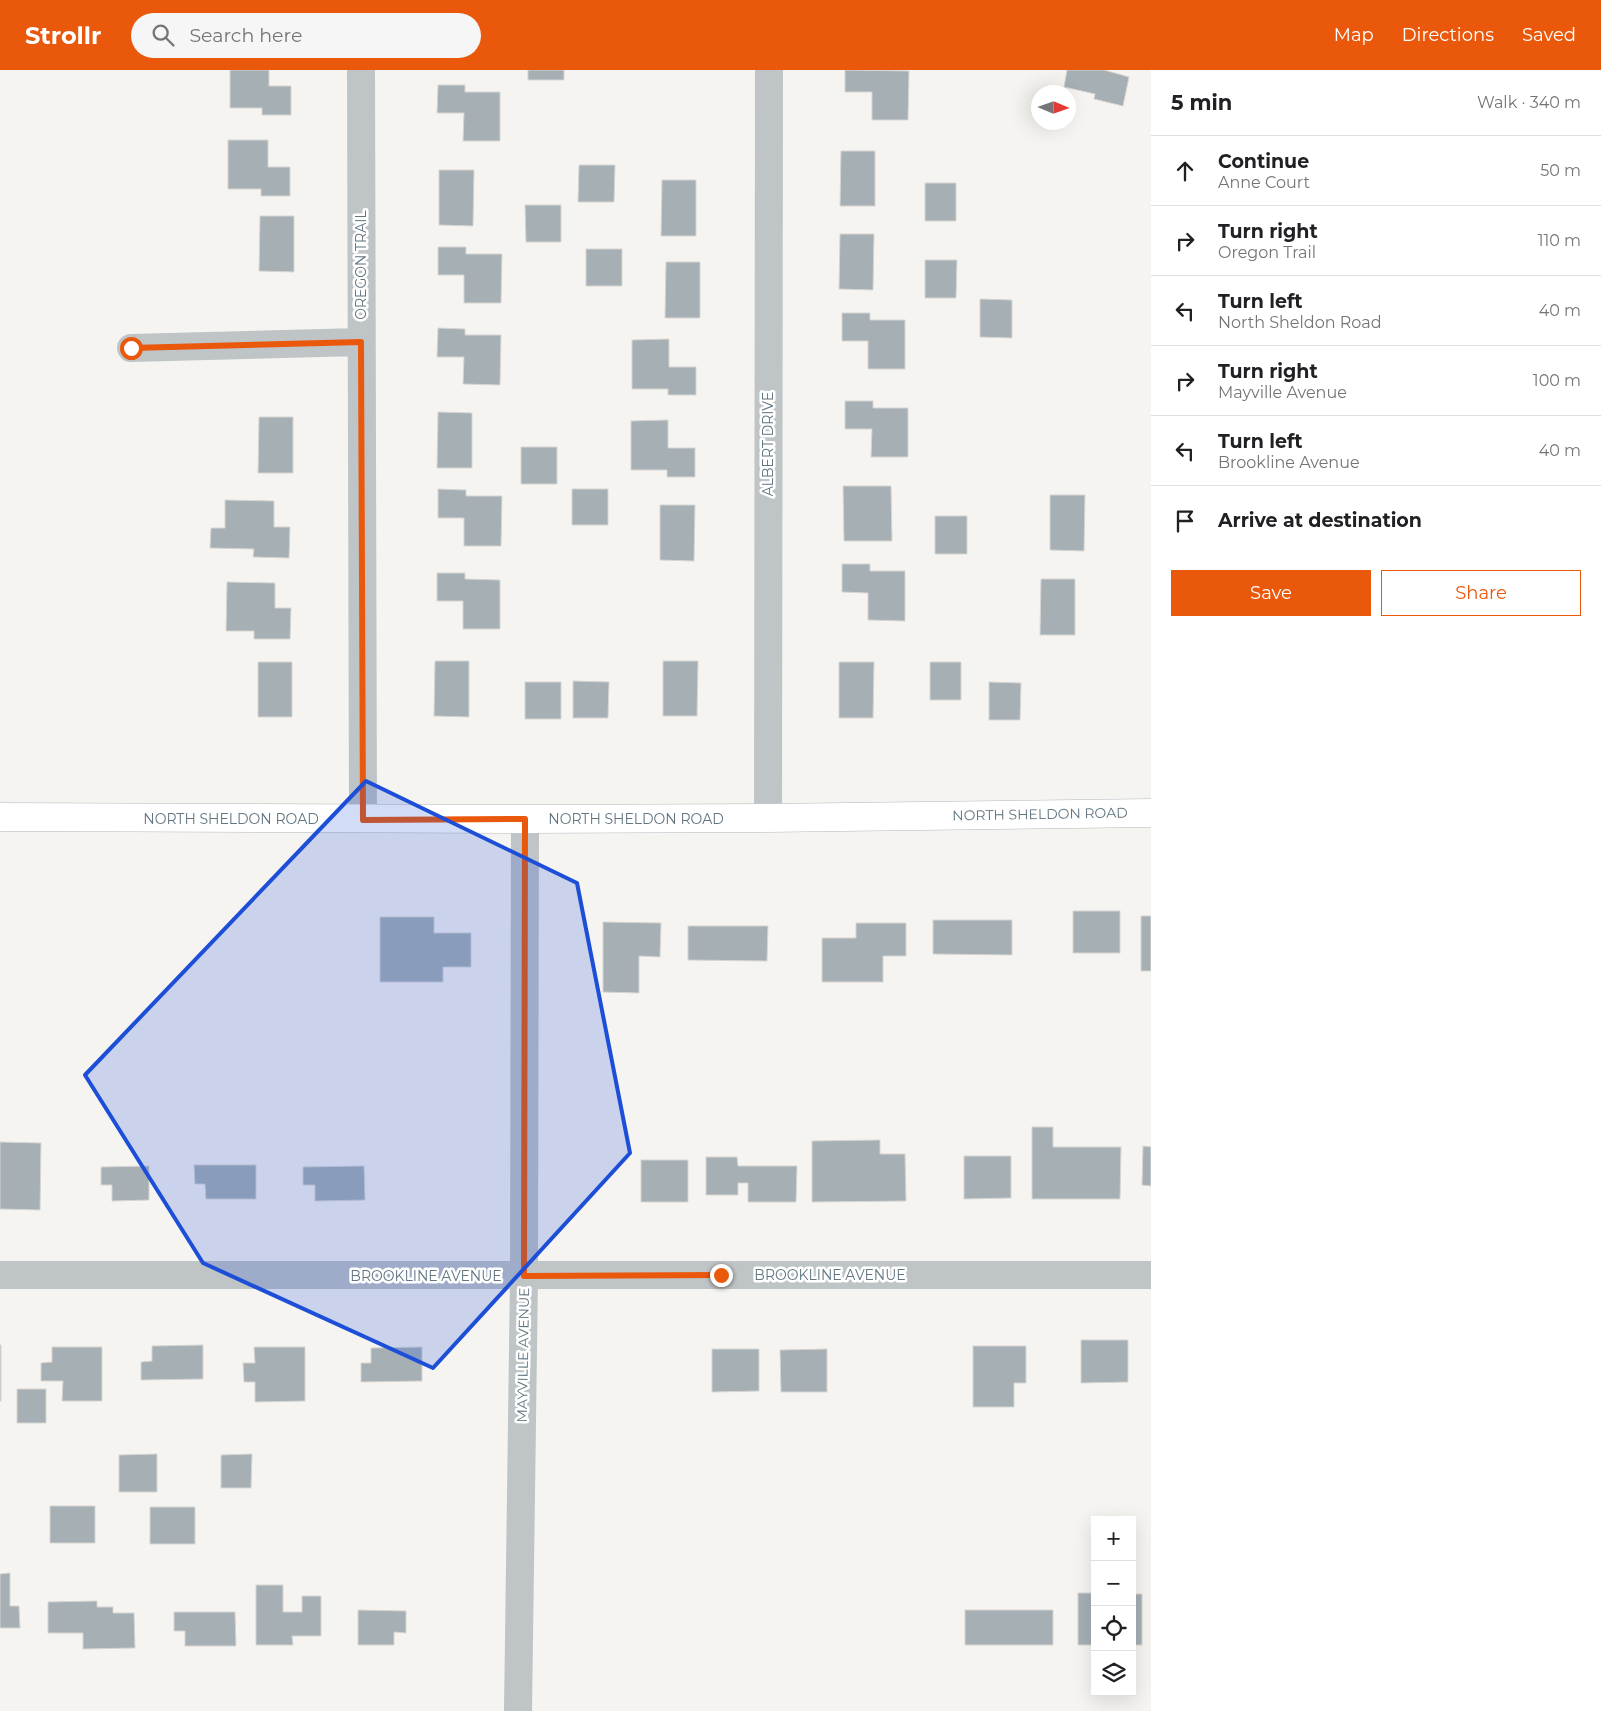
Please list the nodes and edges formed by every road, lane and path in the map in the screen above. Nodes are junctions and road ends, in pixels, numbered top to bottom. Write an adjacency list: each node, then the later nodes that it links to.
1 (361, 70): 3 (street, OREGON TRAIL)
2 (769, 70): 7 (street, ALBERT DRIVE)
3 (361, 342): 4 (street); 9 (street, OREGON TRAIL)
4 (131, 348)
5 (1151, 813): 7 (main road, NORTH SHELDON ROAD)
6 (0, 817): 9 (main road, NORTH SHELDON ROAD)
7 (768, 818): 8 (main road, NORTH SHELDON ROAD)
8 (525, 819): 9 (main road, NORTH SHELDON ROAD); 12 (street, MAYVILLE AVENUE)
9 (363, 820)
10 (0, 1275): 12 (street, BROOKLINE AVENUE)
11 (1151, 1275): 12 (street, BROOKLINE AVENUE)
12 (524, 1276): 13 (street, MAYVILLE AVENUE)
13 (518, 1711)

